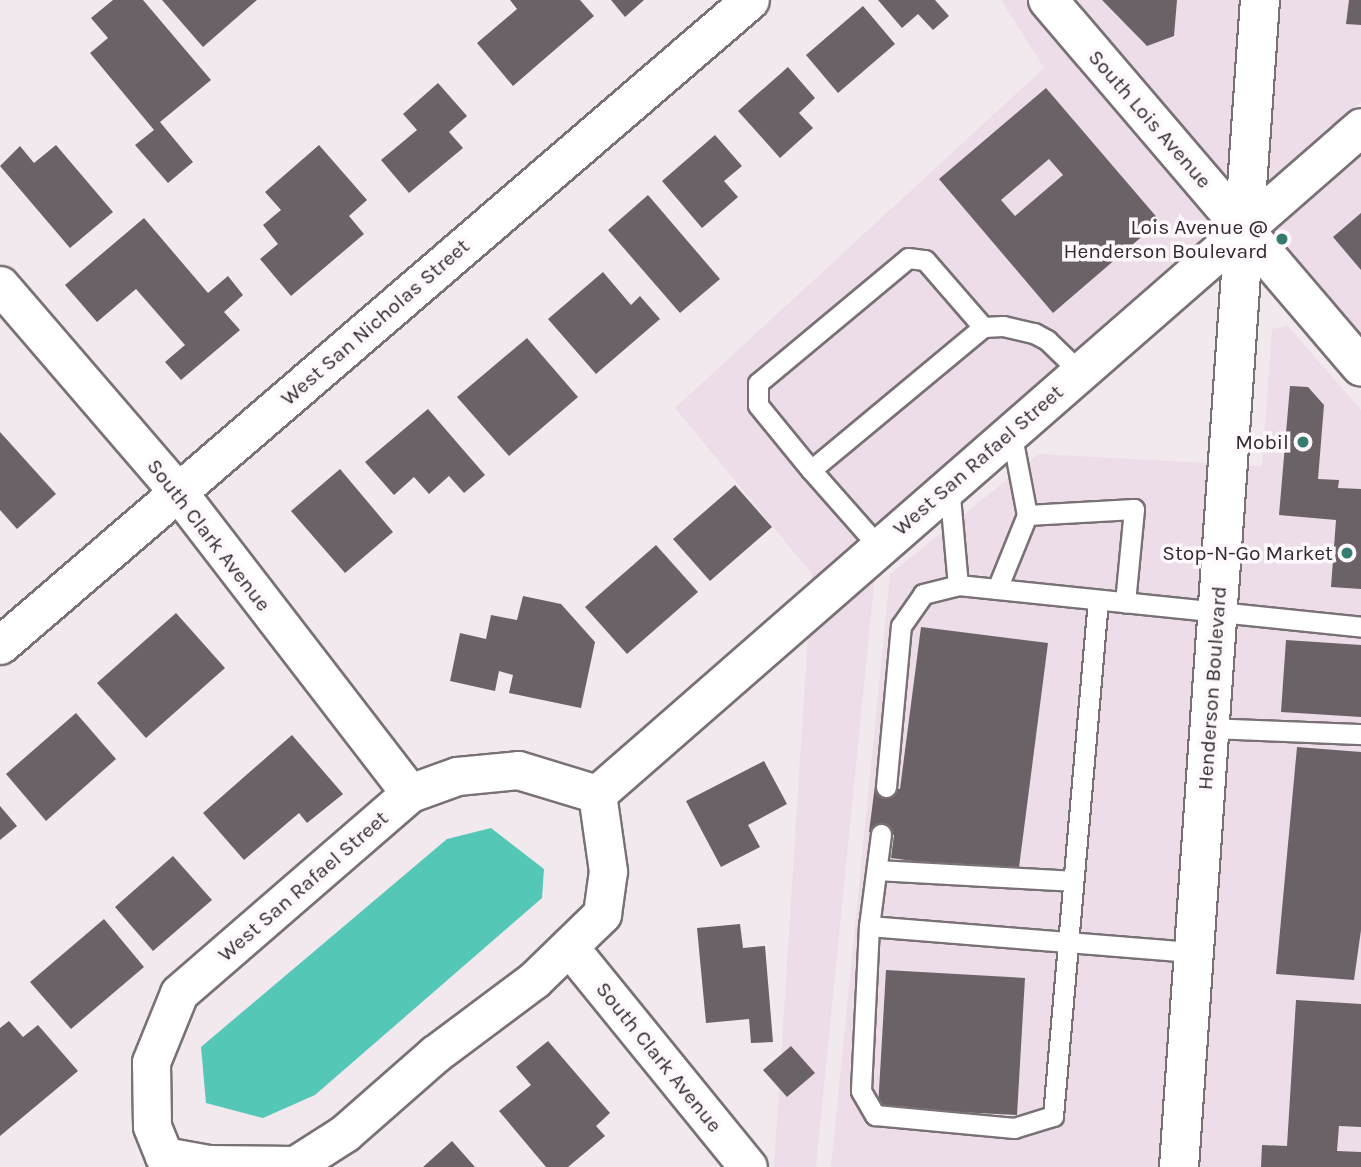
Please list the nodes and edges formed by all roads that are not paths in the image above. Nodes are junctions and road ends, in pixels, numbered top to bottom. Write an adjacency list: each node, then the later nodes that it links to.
1 (750, 0): 13 (street, West San Nicholas Street)
2 (1048, 0): 5 (main road, South Lois Avenue)
3 (1260, 0): 5 (main road, Henderson Boulevard)
4 (1361, 128): 5 (street, West San Rafael Street)
5 (1243, 228): 8 (main road, South Lois Avenue); 9 (street, West San Rafael Street); 20 (main road, Henderson Boulevard)
6 (0, 285): 13 (street, South Clark Avenue)
7 (983, 327): 9 (lane); 11 (lane); 11 (lane)
8 (1361, 366)
9 (1079, 372): 10 (street, West San Rafael Street)
10 (1011, 431): 12 (street, West San Rafael Street); 14 (lane)
11 (811, 470): 15 (lane)
12 (949, 485): 15 (street, West San Rafael Street); 16 (lane)
13 (178, 492): 22 (street, West San Nicholas Street); 26 (street, South Clark Avenue)
14 (1027, 515): 17 (lane); 19 (lane)
15 (879, 547): 27 (street, West San Rafael Street)
16 (958, 585): 17 (lane); 25 (lane)
17 (997, 589): 18 (lane)
18 (1098, 600): 19 (lane); 30 (lane)
19 (1125, 603): 20 (lane)
20 (1217, 613): 21 (lane); 23 (main road, Henderson Boulevard)
21 (1361, 627)
22 (0, 645)
23 (1209, 728): 24 (lane); 34 (main road, Henderson Boulevard)
24 (1361, 734)
25 (886, 787)
26 (410, 793): 27 (street, West San Rafael Street); 35 (street, West San Rafael Street)
27 (597, 794): 33 (street, West San Rafael Street)
28 (881, 834): 29 (lane)
29 (877, 870): 30 (lane); 31 (lane)
30 (1071, 881): 32 (lane)
31 (869, 926): 32 (lane); 32 (lane)
32 (1065, 941): 34 (lane)
33 (570, 948): 35 (street, West San Rafael Street); 36 (street, South Clark Avenue)
34 (1194, 953): 37 (main road, Henderson Boulevard)
35 (158, 1162)
36 (748, 1167)
37 (1180, 1167)

